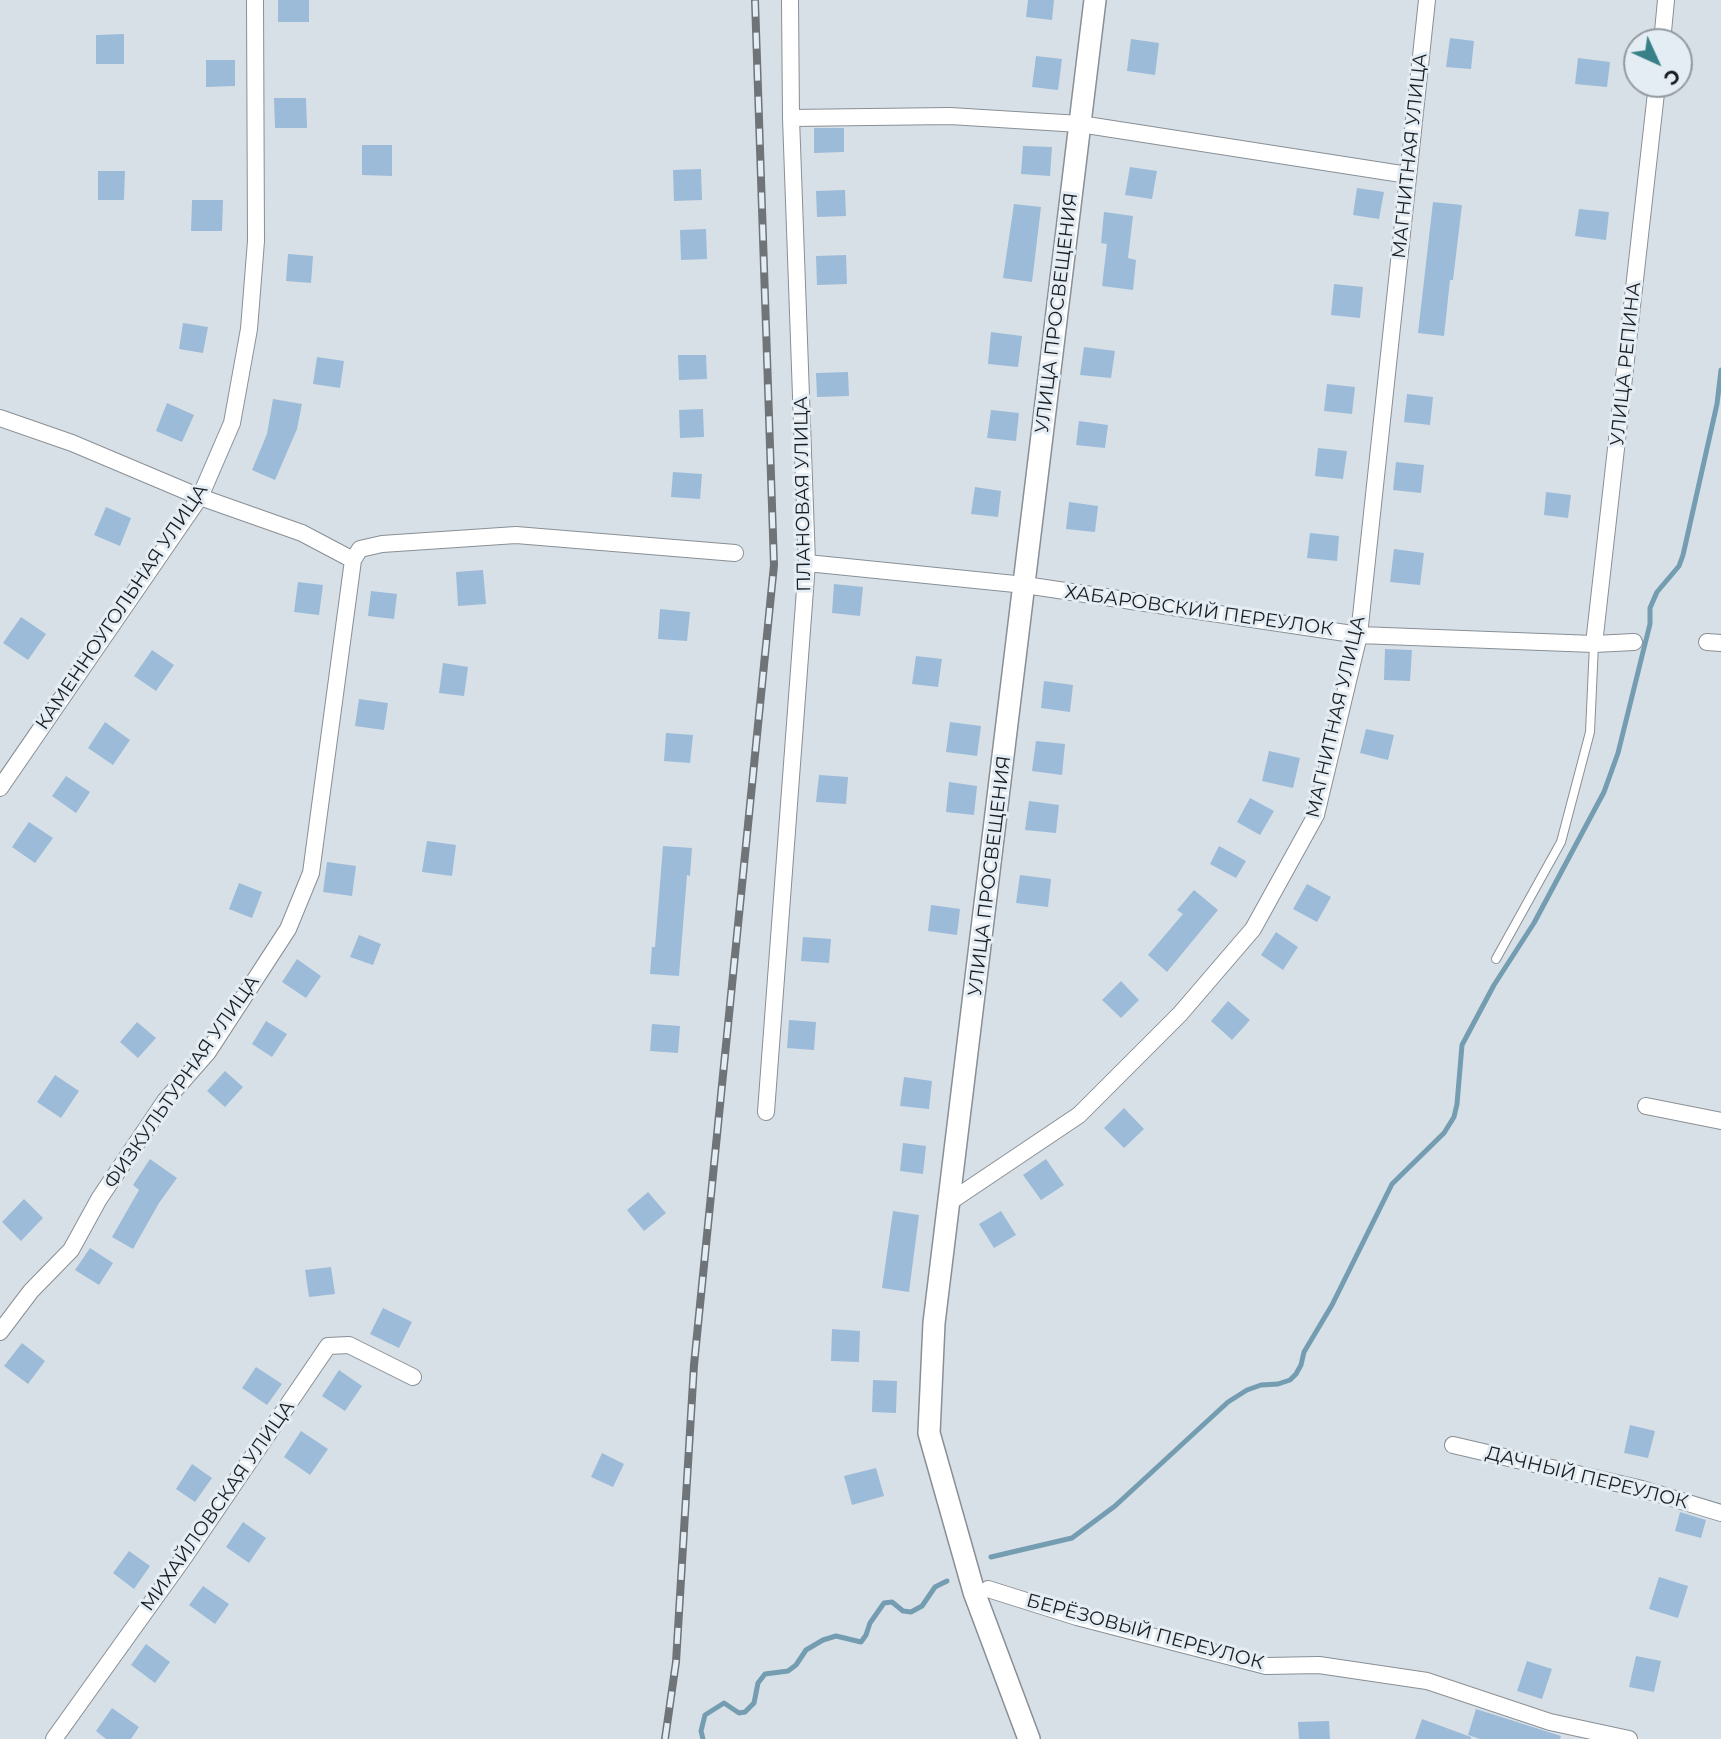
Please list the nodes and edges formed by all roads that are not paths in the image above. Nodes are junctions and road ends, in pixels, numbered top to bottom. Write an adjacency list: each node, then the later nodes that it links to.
1 (256, 0): 12 (street, КАМЕННОУГОЛЬНАЯ УЛИЦА)
2 (790, 0): 8 (street, ПЛАНОВАЯ УЛИЦА)
3 (1095, 0): 9 (street, УЛИЦА ПРОСВЕЩЕНИЯ)
4 (1427, 0): 10 (street, МАГНИТНАЯ УЛИЦА)
5 (1666, 0): 6 (street)
6 (1663, 28)
7 (1655, 98): 19 (street, УЛИЦА РЕПИНА)
8 (791, 118): 9 (street); 15 (street, ПЛАНОВАЯ УЛИЦА)
9 (1080, 124): 10 (street); 16 (street, УЛИЦА ПРОСВЕЩЕНИЯ)
10 (1408, 175): 17 (street, МАГНИТНАЯ УЛИЦА)
11 (0, 418): 12 (street)
12 (200, 497): 14 (street); 20 (street, КАМЕННОУГОЛЬНАЯ УЛИЦА)
13 (735, 553): 14 (street)
14 (353, 560): 26 (street, ФИЗКУЛЬТУРНАЯ УЛИЦА)
15 (807, 563): 16 (street, ХАБАРОВСКИЙ ПЕРЕУЛОК); 23 (street, ПЛАНОВАЯ УЛИЦА)
16 (1025, 585): 17 (street, ХАБАРОВСКИЙ ПЕРЕУЛОК); 25 (street, УЛИЦА ПРОСВЕЩЕНИЯ)
17 (1359, 635): 19 (street, ХАБАРОВСКИЙ ПЕРЕУЛОК); 25 (street, МАГНИТНАЯ УЛИЦА)
18 (1634, 642): 19 (street, ХАБАРОВСКИЙ ПЕРЕУЛОК)
19 (1594, 644): 21 (lane)
20 (0, 788)
21 (1496, 959)
22 (1646, 1106): 24 (street)
23 (766, 1112)
24 (1721, 1121)
25 (951, 1201): 32 (street, УЛИЦА ПРОСВЕЩЕНИЯ)
26 (0, 1332)
27 (413, 1377): 31 (street, МИХАЙЛОВСКАЯ УЛИЦА)
28 (1453, 1445): 29 (street, ДАЧНЫЙ ПЕРЕУЛОК)
29 (1721, 1513)
30 (988, 1589): 33 (street, БЕРЁЗОВЫЙ ПЕРЕУЛОК)
31 (54, 1739)
32 (1029, 1739)
33 (1629, 1739)

